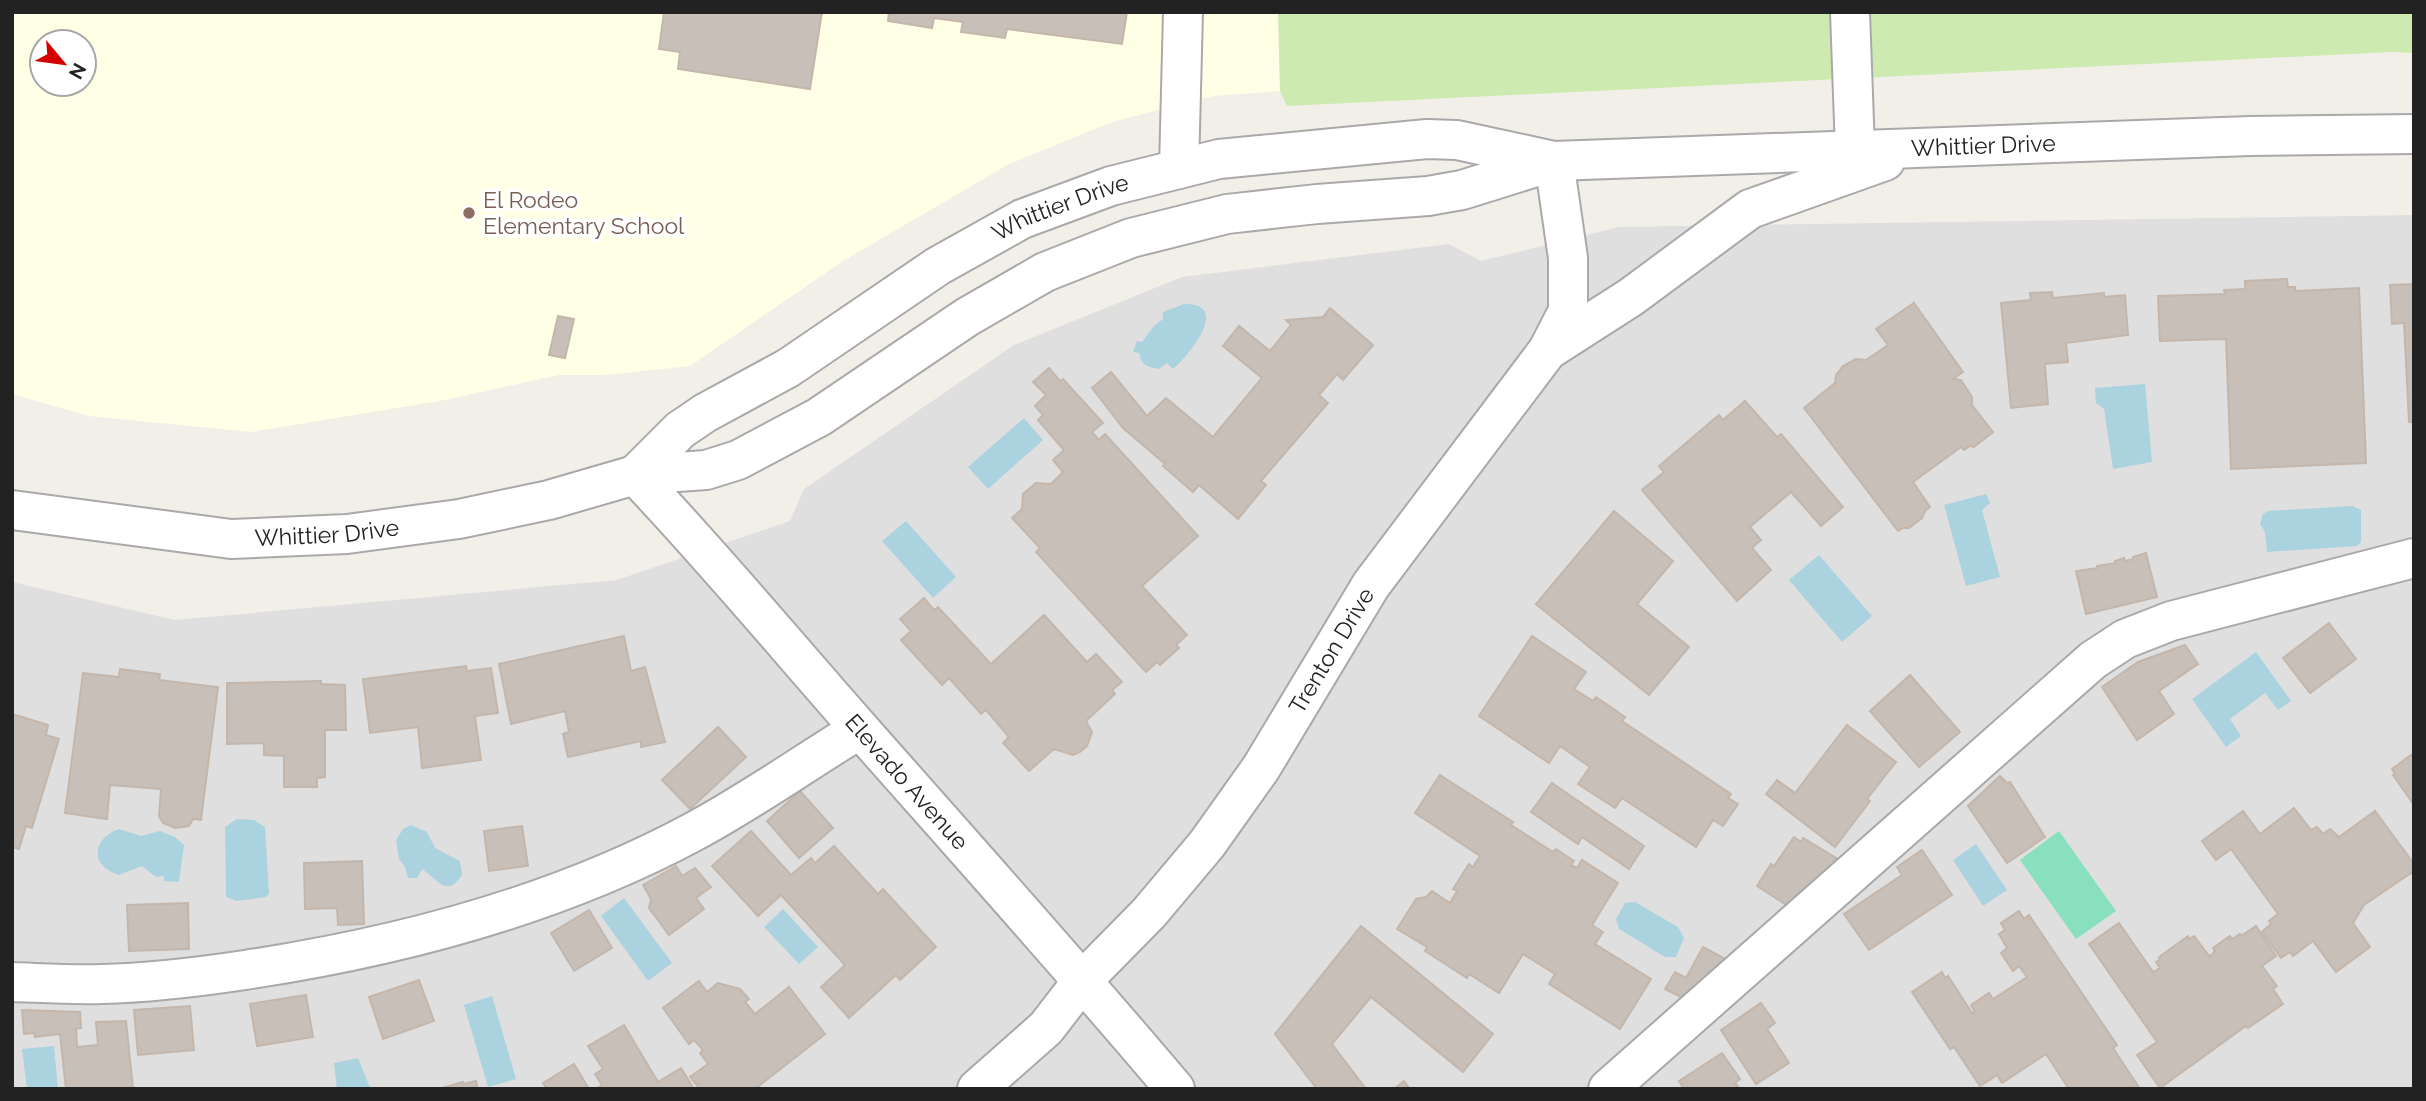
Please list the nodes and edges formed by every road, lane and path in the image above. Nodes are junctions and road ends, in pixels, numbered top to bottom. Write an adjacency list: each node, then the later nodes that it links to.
1 (1183, 12): 7 (street)
2 (1850, 12): 5 (street)
3 (2414, 134): 4 (street, Whittier Drive)
4 (1924, 147): 5 (street, Whittier Drive); 8 (street)
5 (1855, 150): 6 (street, Whittier Drive)
6 (1554, 161): 7 (street, Whittier Drive); 8 (street, Trenton Drive); 9 (street, Whittier Drive)
7 (1180, 169): 9 (street, Whittier Drive)
8 (1548, 350): 13 (street, Trenton Drive)
9 (635, 475): 10 (street, Whittier Drive); 12 (street, Elevado Avenue)
10 (12, 510)
11 (2414, 558): 17 (street)
12 (860, 729): 13 (street, Elevado Avenue); 14 (street)
13 (1083, 980): 15 (street, Trenton Drive); 16 (street, Elevado Avenue)
14 (12, 982)
15 (977, 1089)
16 (1175, 1089)
17 (1608, 1089)

